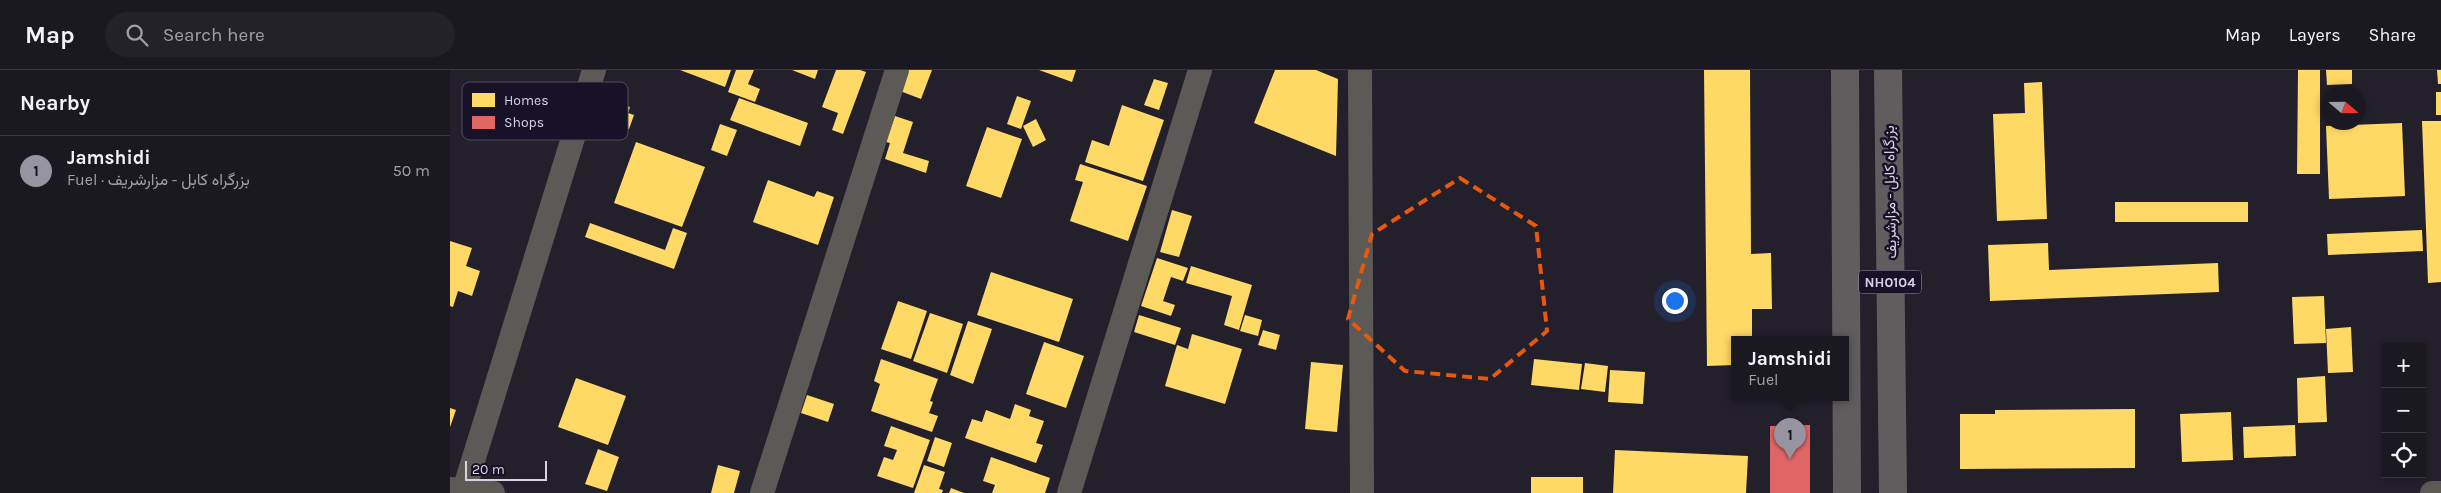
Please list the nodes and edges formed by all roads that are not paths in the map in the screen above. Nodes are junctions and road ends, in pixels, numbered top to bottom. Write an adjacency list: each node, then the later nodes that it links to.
1 (594, 70): 7 (street)
2 (897, 70): 13 (street)
3 (1200, 70): 14 (street)
4 (1360, 70): 15 (street)
5 (1845, 70): 9 (highway, NH0104)
6 (1888, 70): 17 (highway, بزرگراه کابل - مزارشریف / NH0104)
7 (590, 82)
8 (571, 140): 11 (street)
9 (1846, 336)
10 (1847, 401): 16 (highway, NH0104)
11 (457, 489): 12 (street)
12 (492, 493)
13 (762, 493)
14 (1069, 493)
15 (1362, 493)
16 (1847, 493)
17 (1892, 493)
18 (2432, 493): 19 (street)
19 (2441, 493)

